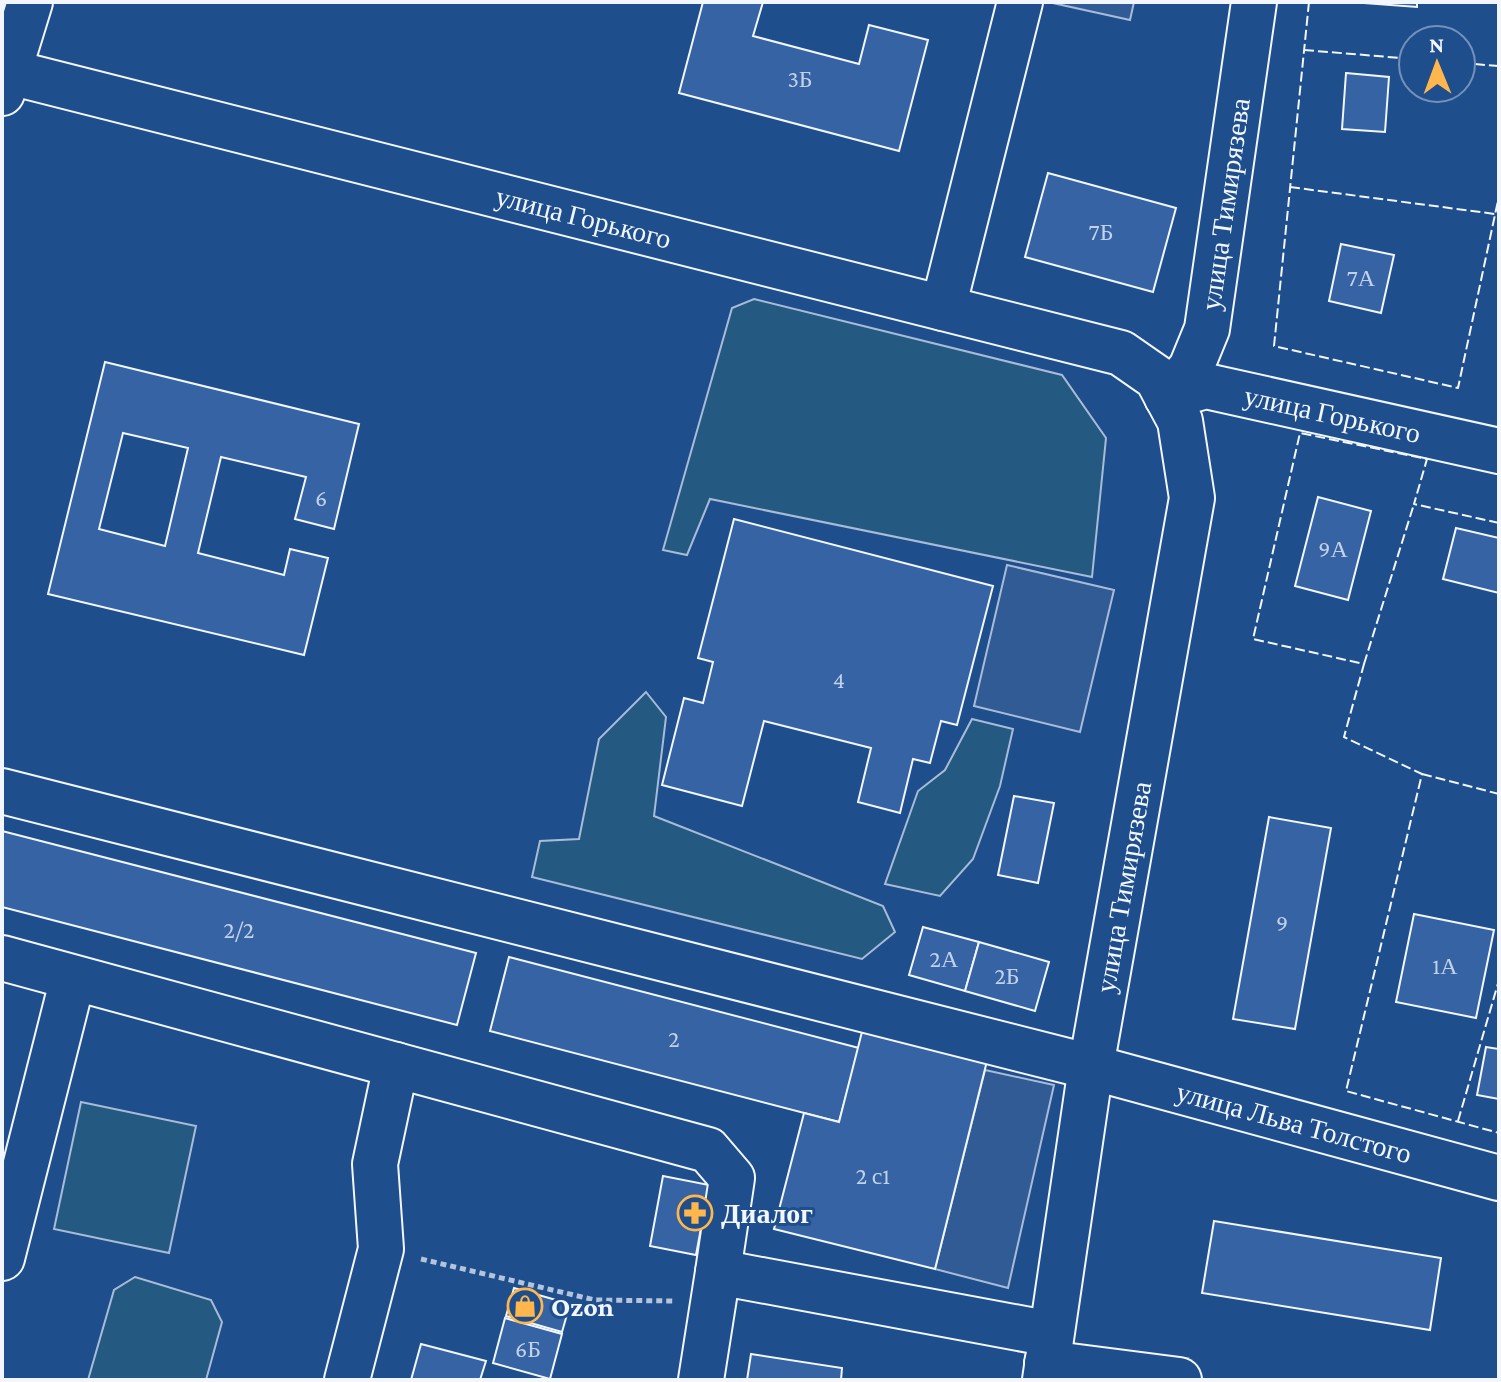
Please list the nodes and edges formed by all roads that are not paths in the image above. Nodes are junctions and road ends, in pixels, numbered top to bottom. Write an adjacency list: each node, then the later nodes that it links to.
1 (30, 2): 4 (street)
2 (1020, 2): 5 (street)
3 (1254, 2): 6 (street, улица Тимирязева)
4 (4, 79): 5 (street, улица Горького)
5 (943, 308): 6 (street, улица Горького)
6 (1162, 388): 7 (street, улица Горького); 12 (street, улица Тимирязева)
7 (1499, 451)
8 (2, 791): 12 (street, улица Льва Толстого)
9 (2, 958): 10 (street)
10 (73, 978): 11 (street); 14 (street)
11 (396, 1065): 15 (street); 18 (street)
12 (1091, 1067): 13 (street, улица Льва Толстого); 16 (street, улица Тимирязева)
13 (1499, 1178)
14 (2, 1258)
15 (716, 1287): 16 (street); 19 (street)
16 (1048, 1359): 17 (street)
17 (1169, 1379)
18 (347, 1380)
19 (701, 1380)

